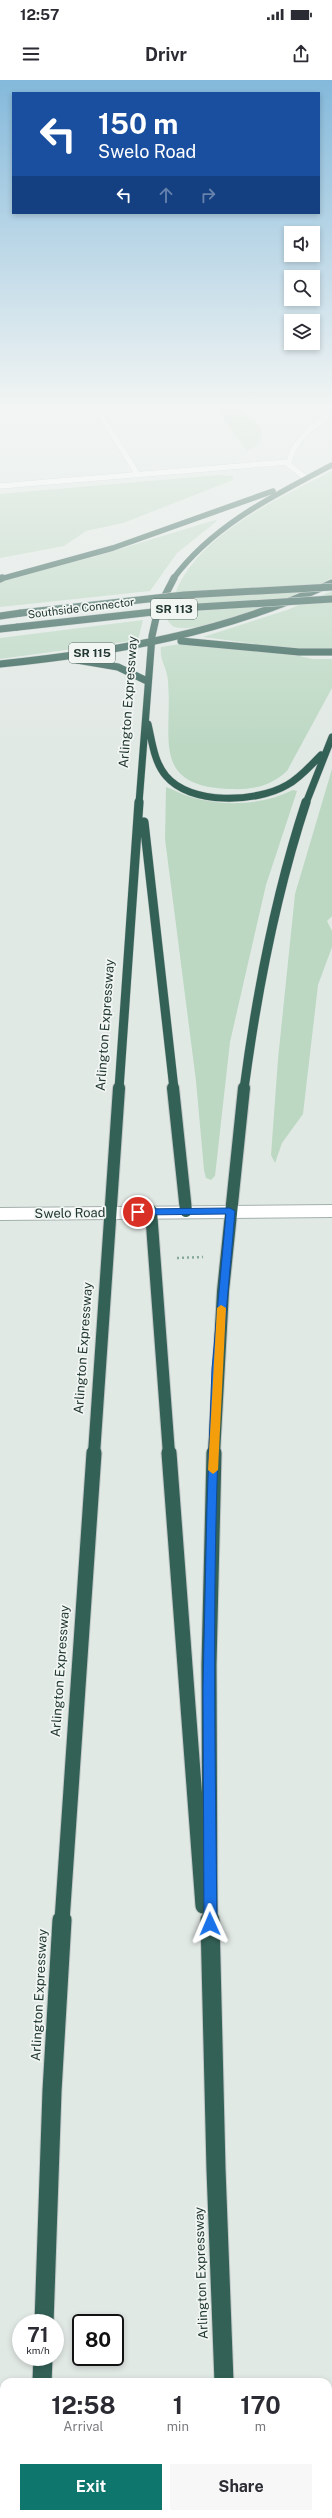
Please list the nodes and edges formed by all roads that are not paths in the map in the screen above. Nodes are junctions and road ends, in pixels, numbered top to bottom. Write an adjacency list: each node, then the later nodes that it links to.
1 (196, 518): 3 (highway)
2 (240, 518): 9 (highway, Arlington Expressway)
3 (0, 579)
4 (332, 583): 9 (highway, SR 115)
5 (332, 587): 7 (highway, Southside Connector / SR 113, bridge)
6 (332, 599): 8 (highway, Southside Connector / SR 113, bridge)
7 (0, 616)
8 (0, 629)
9 (150, 643): 10 (highway); 11 (highway, SR 115); 13 (highway, Arlington Expressway)
10 (332, 652)
11 (34, 661): 12 (highway, SR 115); 13 (highway)
12 (0, 664)
13 (147, 681): 14 (highway, Arlington Expressway)
14 (145, 707): 15 (highway); 16 (highway, Arlington Expressway)
15 (330, 740): 19 (highway, Arlington Expressway)
16 (140, 795): 18 (highway); 21 (highway, Arlington Expressway)
17 (151, 1211): 18 (street, Swelo Road); 21 (street, Swelo Road); 23 (highway)
18 (186, 1211): 19 (street, Swelo Road)
19 (230, 1211): 20 (street, Swelo Road); 23 (highway, Arlington Expressway)
20 (330, 1211)
21 (111, 1212): 22 (street, Swelo Road); 24 (highway, Arlington Expressway)
22 (0, 1214)
23 (212, 2035): 27 (highway, Arlington Expressway)
24 (44, 2314)
25 (43, 2366): 26 (highway)
26 (42, 2378)
27 (224, 2378)

